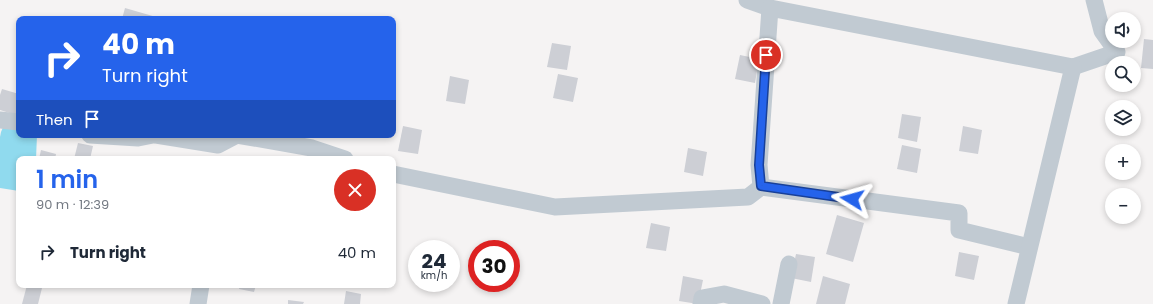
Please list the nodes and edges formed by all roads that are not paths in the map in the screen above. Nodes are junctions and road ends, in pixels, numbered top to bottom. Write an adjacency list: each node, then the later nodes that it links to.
1 (747, 0): 3 (street)
2 (1094, 0): 4 (street)
3 (770, 8): 4 (street); 13 (street)
4 (1073, 68): 14 (street)
5 (0, 120): 6 (street)
6 (16, 122)
7 (165, 138): 10 (street)
8 (234, 138): 10 (street)
9 (254, 138): 11 (street)
10 (218, 152)
11 (336, 156)
12 (396, 175): 13 (street)
13 (761, 186): 14 (street)
14 (1029, 247): 21 (street)
15 (789, 264): 20 (street)
16 (201, 288): 17 (street)
17 (198, 304)
18 (701, 304): 19 (street)
19 (762, 304)
20 (781, 304)
21 (1016, 304)

